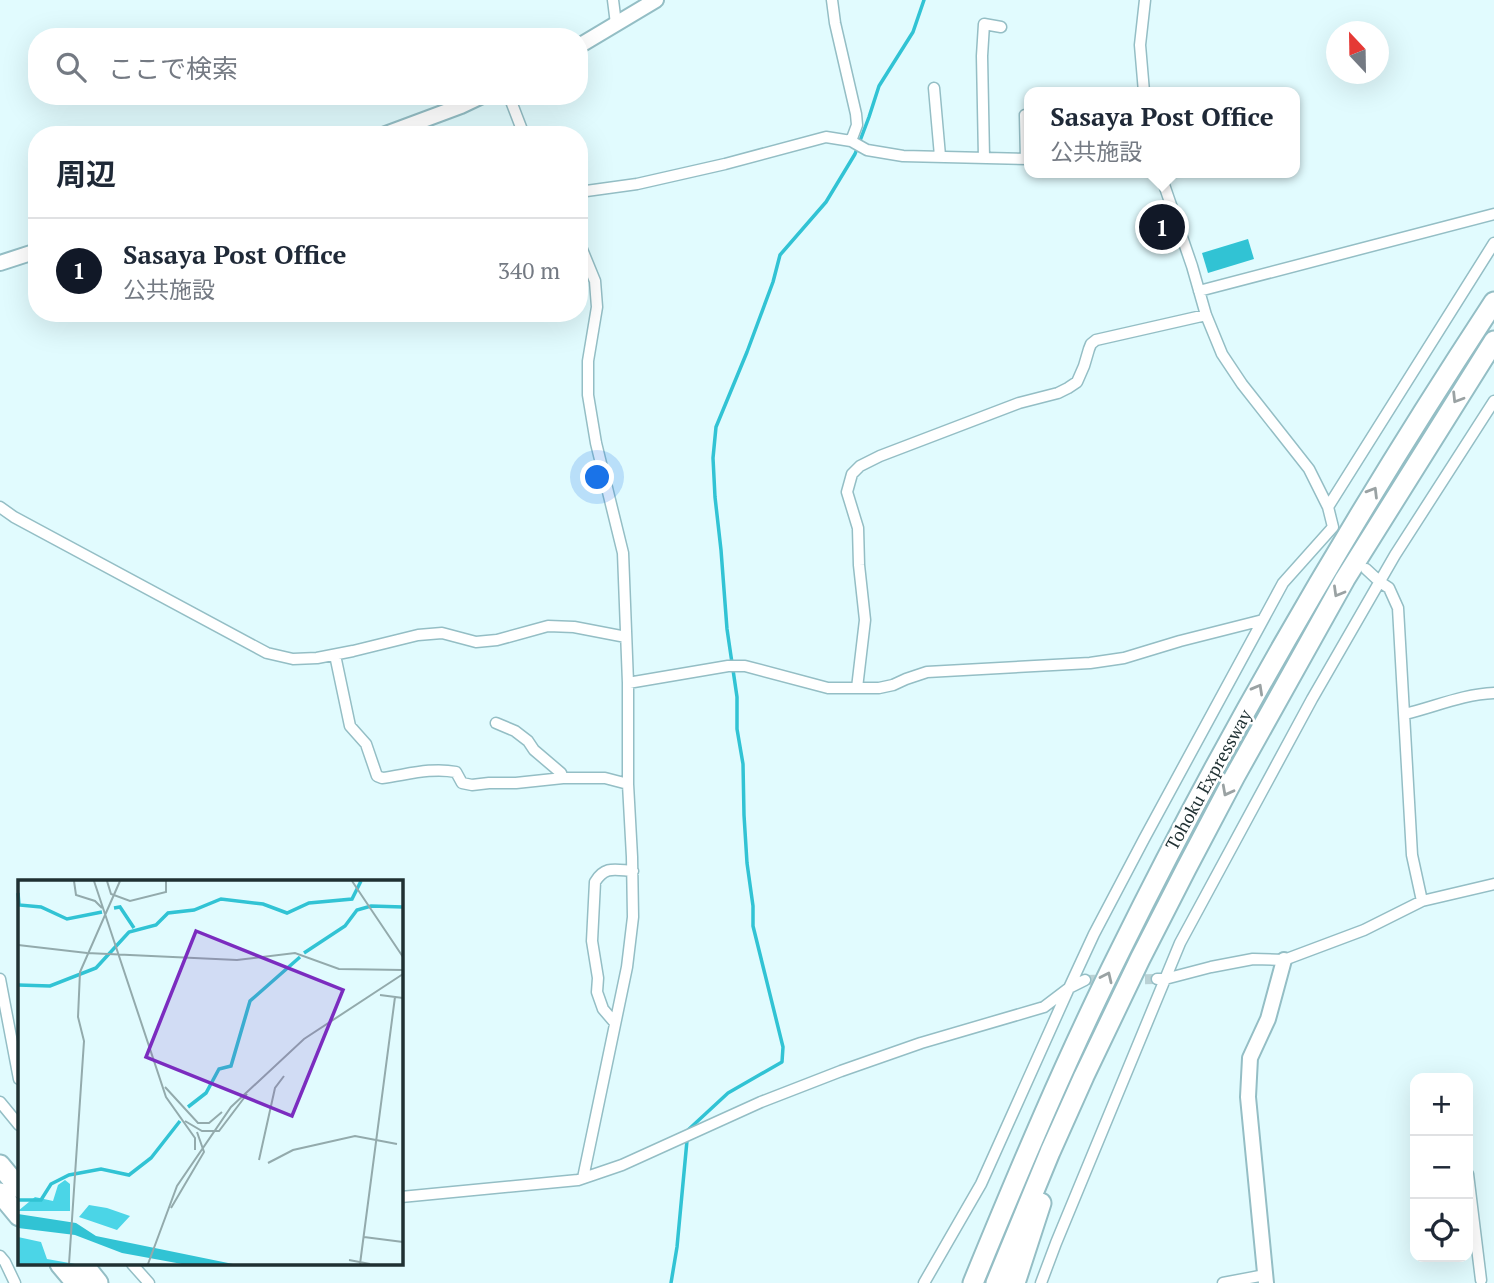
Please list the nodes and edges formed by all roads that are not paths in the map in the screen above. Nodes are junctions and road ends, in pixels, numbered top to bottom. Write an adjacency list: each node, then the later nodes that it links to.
1 (613, 0): 5 (street)
2 (656, 0): 5 (street)
3 (832, 0): 14 (street)
4 (1145, 0): 8 (street)
5 (616, 24): 7 (street)
6 (1001, 27): 16 (street)
7 (588, 41)
8 (1144, 87)
9 (934, 88): 15 (street)
10 (463, 105): 12 (street)
11 (512, 105): 13 (street)
12 (407, 126)
13 (521, 126)
14 (851, 141): 15 (street); 19 (street)
15 (940, 156): 16 (street)
16 (984, 158): 17 (street)
17 (1024, 159)
18 (1162, 178): 25 (street)
19 (588, 191)
20 (1494, 214): 25 (street)
21 (1494, 243): 31 (street)
22 (28, 254): 23 (street)
23 (0, 263)
24 (588, 263): 35 (street)
25 (1199, 291): 27 (street)
26 (1494, 302): 53 (highway, Tohoku Expressway, one-way to 26)
27 (1206, 315): 31 (street); 38 (street)
28 (1494, 341): 55 (highway, Tohoku Expressway, one-way to 55)
29 (1494, 401): 33 (street)
30 (0, 507): 36 (street)
31 (1328, 507): 34 (street)
32 (1366, 569): 33 (street)
33 (1380, 582): 40 (street); 49 (street)
34 (1263, 620): 38 (street); 51 (street)
35 (626, 637): 36 (street); 37 (street)
36 (335, 655): 42 (street)
37 (628, 683): 38 (street); 43 (street)
38 (857, 688)
39 (1494, 693): 40 (street)
40 (1405, 715): 46 (street)
41 (496, 723): 42 (street)
42 (563, 778): 43 (street)
43 (628, 784): 44 (street)
44 (633, 871): 52 (street); 52 (street)
45 (1494, 884): 46 (street)
46 (1422, 901): 47 (street)
47 (1284, 960): 49 (street); 69 (street)
48 (0, 979): 54 (street)
49 (1161, 979): 78 (street)
50 (1085, 980): 51 (street)
51 (1069, 988): 59 (street); 73 (street)
52 (615, 1023): 59 (street)
53 (1077, 1039): 74 (highway); 75 (highway, Tohoku Expressway)
54 (18, 1074)
55 (1084, 1076): 76 (highway, Tohoku Expressway); 77 (highway)
56 (0, 1102): 57 (street)
57 (18, 1122)
58 (0, 1165): 60 (highway)
59 (583, 1178): 62 (street)
60 (18, 1187)
61 (0, 1193): 64 (highway)
62 (402, 1197)
63 (1471, 1199): 70 (street)
64 (18, 1215)
65 (0, 1256): 71 (street)
66 (65, 1266): 68 (highway)
67 (134, 1266): 72 (street)
68 (90, 1277)
69 (1266, 1279): 79 (street)
70 (1481, 1280)
71 (15, 1283)
72 (149, 1283)
73 (924, 1283)
74 (958, 1283)
75 (972, 1283)
76 (996, 1283)
77 (1015, 1283)
78 (1041, 1283)
79 (1223, 1283)

